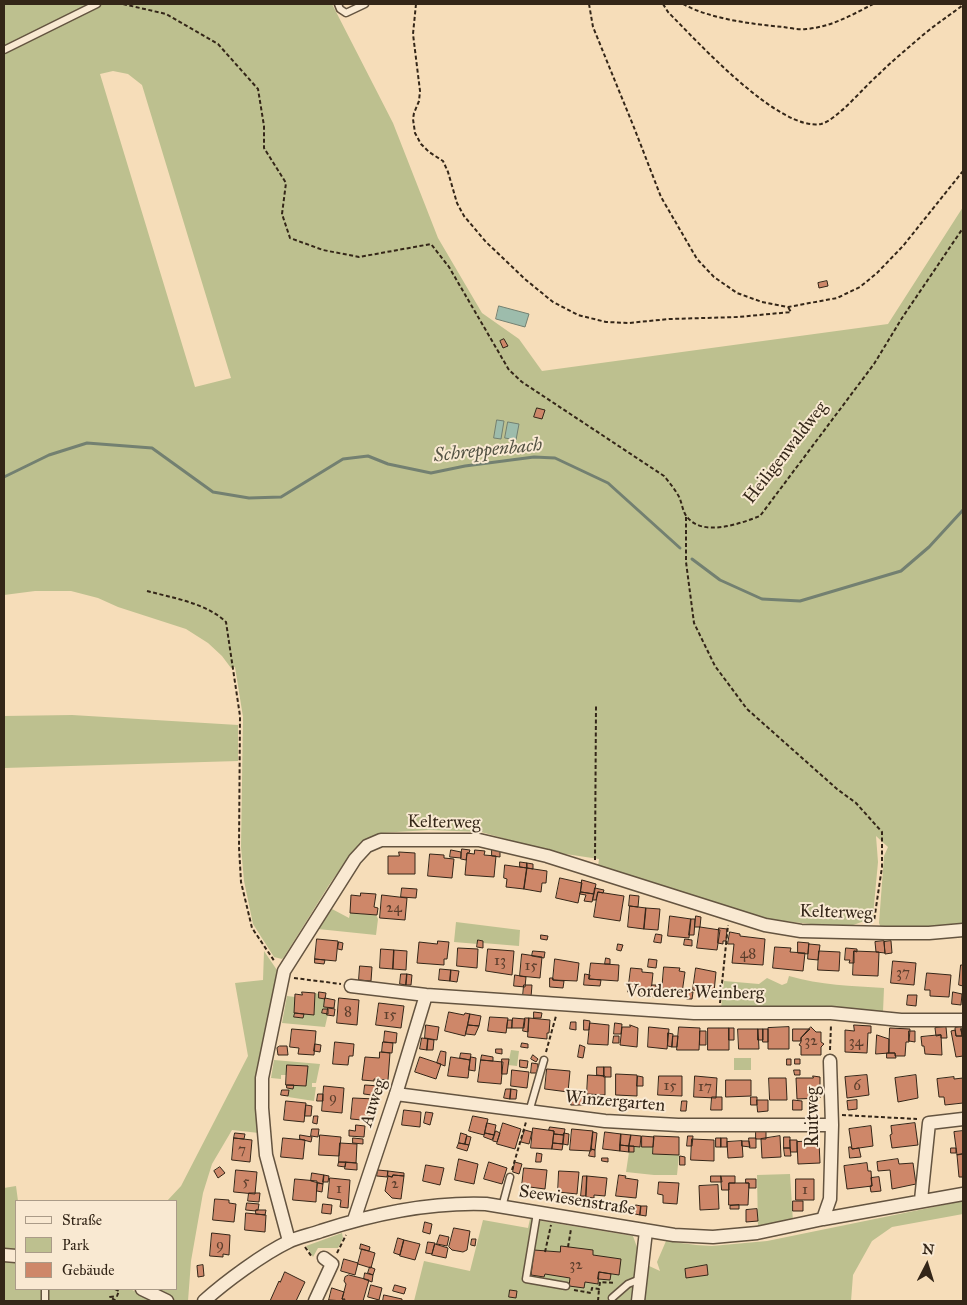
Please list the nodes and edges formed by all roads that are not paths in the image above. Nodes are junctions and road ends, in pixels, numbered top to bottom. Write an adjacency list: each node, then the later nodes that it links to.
1 (98, 4): 4 (lane)
2 (338, 4): 3 (lane)
3 (365, 4)
4 (4, 50)
5 (963, 930): 23 (street, Kelterweg)
6 (351, 986): 7 (street, Vorderer Weinberg)
7 (426, 995): 8 (street, Vorderer Weinberg); 11 (street, Auweg)
8 (963, 1020)
9 (544, 1060): 12 (lane)
10 (830, 1061): 14 (street, Ruitweg)
11 (396, 1094): 12 (street, Winzergarten); 21 (street, Auweg)
12 (529, 1112): 14 (street, Winzergarten)
13 (963, 1119): 17 (street)
14 (832, 1125): 20 (street, Ruitweg)
15 (510, 1177): 18 (lane)
16 (963, 1194): 17 (street, Seewiesenstraße)
17 (921, 1200): 20 (street, Seewiesenstraße)
18 (502, 1207): 19 (street, Seewiesenstraße); 21 (street, Seewiesenstraße)
19 (537, 1213): 22 (street, Seewiesenstraße); 26 (lane)
20 (823, 1219): 22 (street, Seewiesenstraße)
21 (354, 1220): 23 (street, Seewiesenstraße)
22 (646, 1231): 25 (street)
23 (294, 1240): 30 (street, Seewiesenstraße)
24 (328, 1261): 31 (street)
25 (640, 1278): 28 (lane); 32 (street)
26 (566, 1286)
27 (144, 1290): 29 (street)
28 (612, 1298)
29 (167, 1301)
30 (204, 1301)
31 (315, 1301)
32 (638, 1301)

